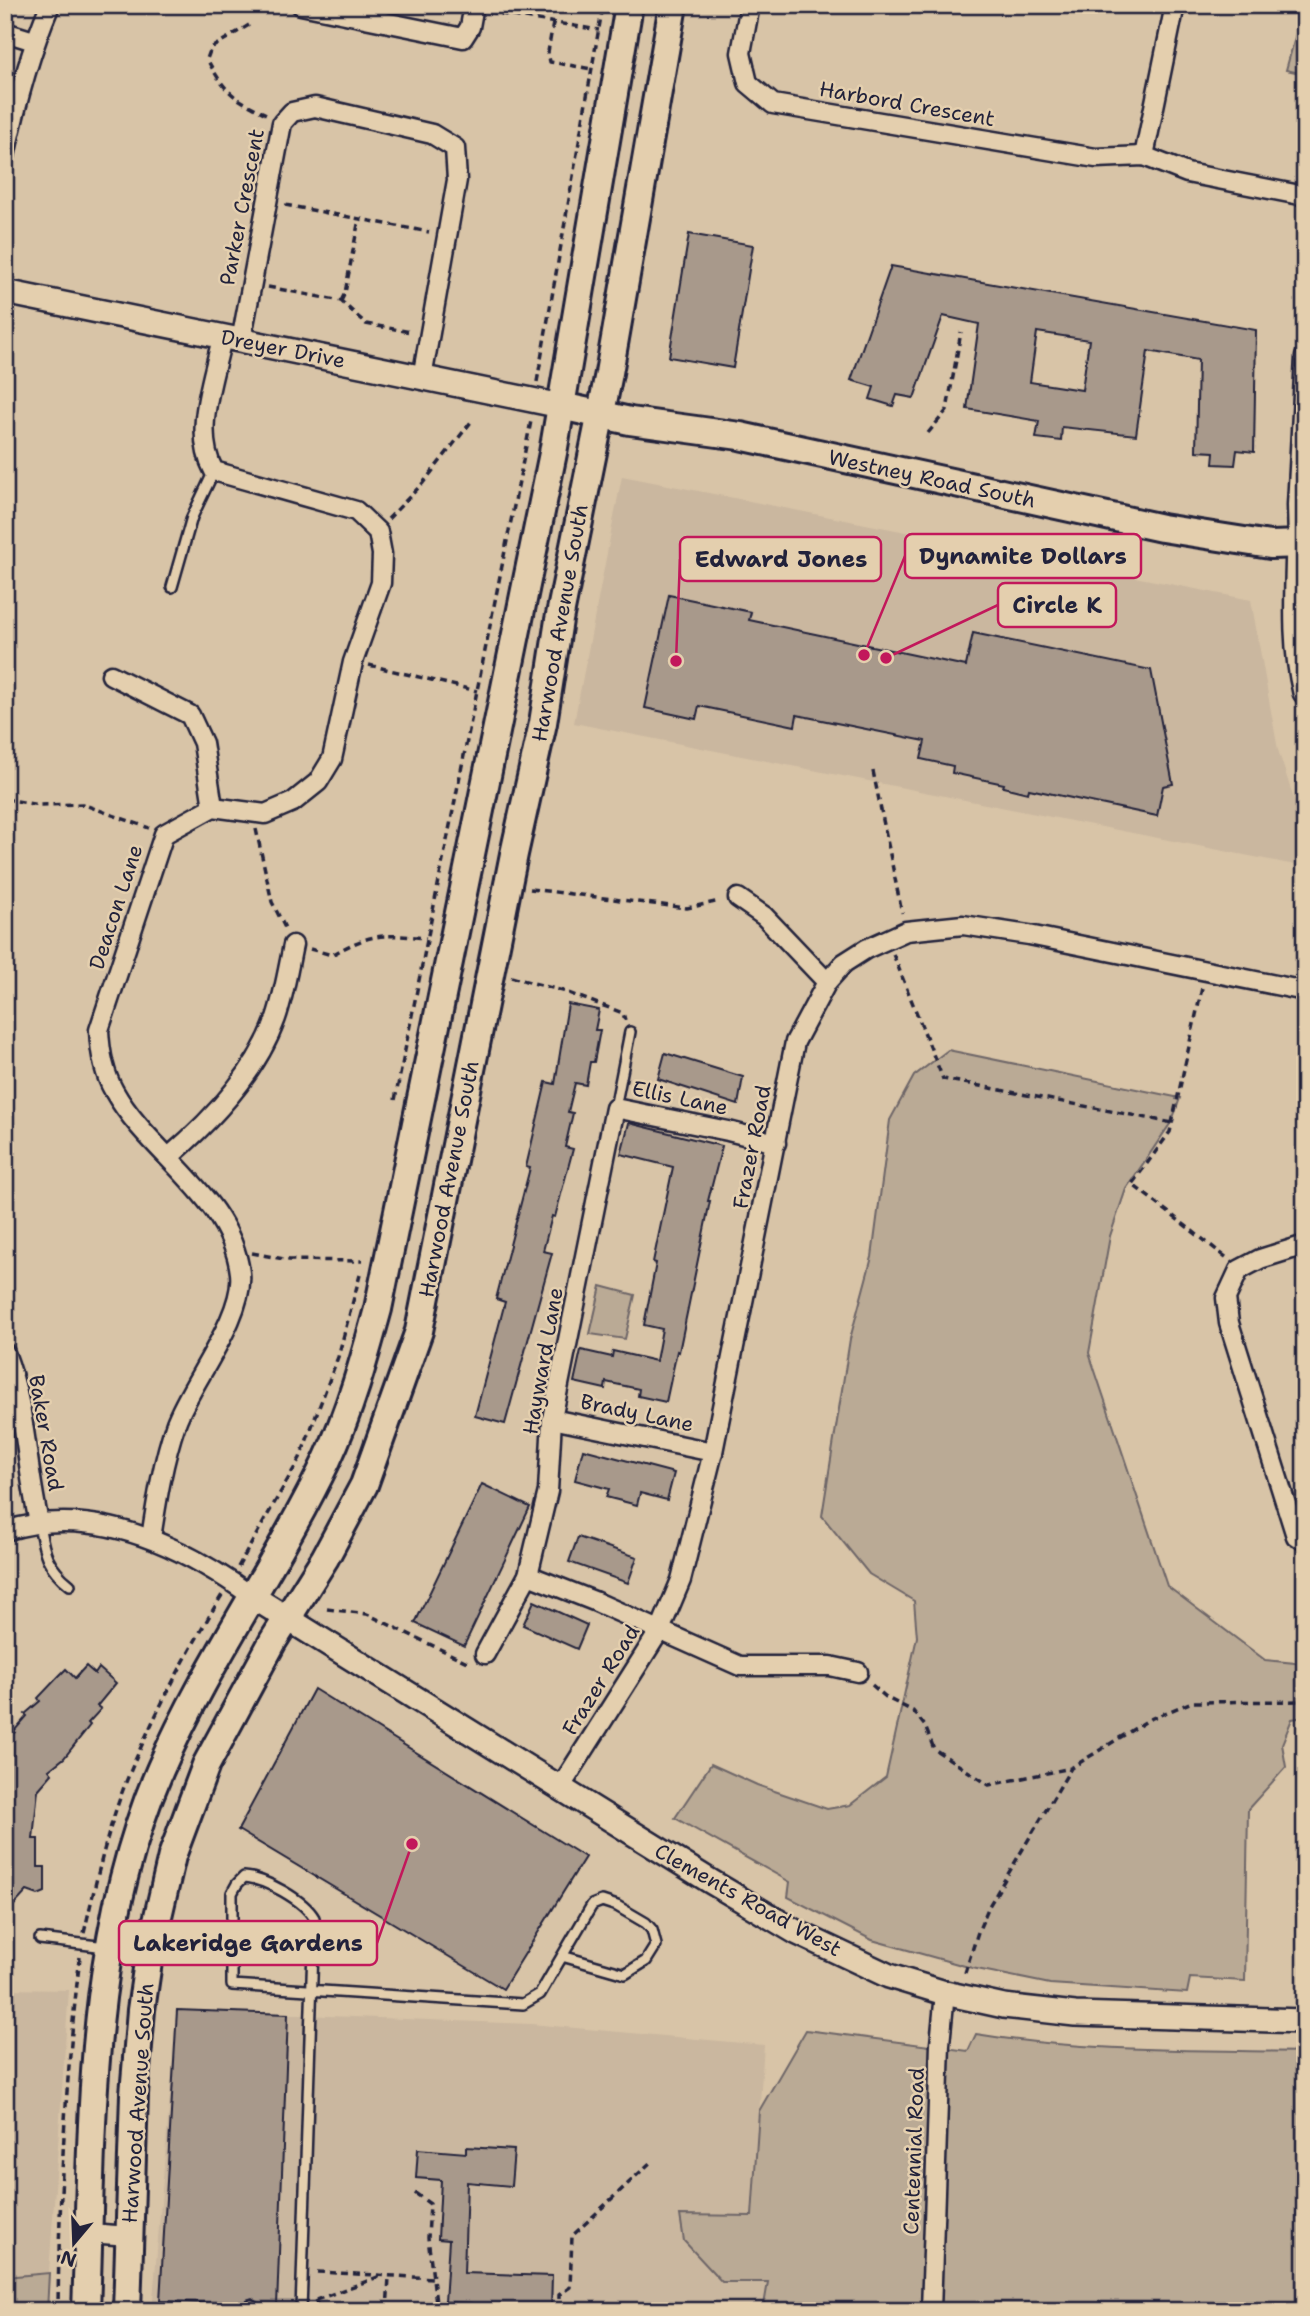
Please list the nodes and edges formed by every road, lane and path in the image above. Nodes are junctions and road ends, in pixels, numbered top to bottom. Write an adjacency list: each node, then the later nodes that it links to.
1 (50, 5): 13 (street)
2 (301, 5): 8 (street)
3 (603, 5): 11 (path)
4 (629, 5): 32 (main road, Harwood Avenue South)
5 (673, 5): 33 (main road, Harwood Avenue South)
6 (750, 5): 17 (street, Harbord Crescent)
7 (1175, 5): 17 (street)
8 (474, 7): 9 (path)
9 (553, 23): 11 (path); 14 (path)
10 (249, 25): 15 (path)
11 (599, 30): 14 (path)
12 (5, 32): 13 (street)
13 (34, 41): 16 (street)
14 (592, 69): 29 (path)
15 (282, 123): 19 (street, Parker Crescent); 21 (street, Parker Crescent)
16 (5, 156)
17 (1144, 156): 18 (street)
18 (1305, 196)
19 (267, 202): 20 (path); 22 (street, Parker Crescent)
20 (359, 219): 21 (path); 24 (path)
21 (448, 236): 26 (street, Parker Crescent)
22 (251, 283): 24 (path); 27 (street, Parker Crescent)
23 (5, 292): 27 (street, Dreyer Drive)
24 (341, 301): 26 (path)
25 (961, 332): 35 (path)
26 (430, 335): 30 (street, Parker Crescent)
27 (231, 339): 30 (street, Dreyer Drive); 37 (street)
28 (1305, 357): 31 (street)
29 (540, 367)
30 (422, 378): 32 (street, Dreyer Drive)
31 (1304, 405): 39 (street)
32 (561, 406): 33 (main road, Westney Road South); 81 (main road, Harwood Avenue South)
33 (601, 415): 39 (main road, Westney Road South); 50 (main road, Harwood Avenue South)
34 (471, 422): 38 (path)
35 (928, 433)
36 (528, 439): 44 (path)
37 (214, 471): 38 (street); 40 (lane)
38 (378, 531): 41 (street)
39 (1301, 544): 43 (street)
40 (172, 587)
41 (354, 662): 44 (path); 48 (street)
42 (111, 674): 47 (street)
43 (1304, 683)
44 (478, 691): 53 (path)
45 (873, 771): 52 (path)
46 (5, 799): 49 (path)
47 (213, 807): 48 (street); 49 (street, Deacon Lane)
48 (253, 813): 55 (path)
49 (164, 834): 65 (street, Deacon Lane)
50 (508, 880): 51 (path); 56 (main road, Harwood Avenue South)
51 (738, 898): 58 (street)
52 (906, 931): 54 (street, Frazer Road); 57 (street, Frazer Road)
53 (428, 939): 55 (path); 61 (path)
54 (887, 939): 58 (street, Frazer Road); 63 (path)
55 (293, 945): 65 (street)
56 (491, 969): 60 (path); 83 (main road, Harwood Avenue South)
57 (1206, 972): 59 (street, Frazer Road); 63 (path)
58 (827, 982): 64 (street, Frazer Road)
59 (1305, 991)
60 (630, 1032): 62 (lane)
61 (395, 1100)
62 (615, 1108): 64 (street, Ellis Lane); 72 (street, Hayward Lane)
63 (1173, 1123): 69 (path)
64 (776, 1143): 73 (street, Frazer Road)
65 (169, 1157): 67 (street, Deacon Lane)
66 (1305, 1245): 69 (street)
67 (236, 1252): 68 (path); 76 (street, Deacon Lane)
68 (363, 1261)
69 (1239, 1270): 77 (street)
70 (360, 1273): 78 (path)
71 (5, 1353): 74 (street, Baker Road)
72 (552, 1419): 73 (street, Brady Lane); 79 (street, Hayward Lane)
73 (713, 1452): 84 (street, Frazer Road)
74 (39, 1522): 75 (street); 76 (street); 80 (lane)
75 (5, 1531)
76 (151, 1538): 81 (street)
77 (1305, 1541)
78 (240, 1561)
79 (528, 1575): 84 (street); 85 (street, Hayward Lane)
80 (70, 1585)
81 (253, 1597): 83 (street, Clements Road West); 91 (main road, Harwood Avenue South)
82 (327, 1609): 85 (path)
83 (286, 1618): 89 (street, Clements Road West); 100 (main road, Harwood Avenue South)
84 (660, 1630): 86 (street); 89 (street, Frazer Road)
85 (478, 1659)
86 (858, 1672): 88 (path)
87 (1305, 1701): 88 (path)
88 (1071, 1768): 93 (path)
89 (560, 1788): 95 (street, Clements Road West)
90 (40, 1939): 91 (lane)
91 (108, 1947): 99 (main road, Harwood Avenue South)
92 (562, 1956): 92 (lane); 94 (lane)
93 (965, 1973)
94 (311, 1991): 94 (lane); 108 (lane)
95 (945, 1993): 96 (street, Clements Road West); 112 (street, Centennial Road)
96 (1305, 2021)
97 (652, 2161): 111 (path)
98 (415, 2193): 104 (path)
99 (89, 2233): 100 (street); 106 (main road, Harwood Avenue South)
100 (130, 2236): 107 (main road, Harwood Avenue South)
101 (317, 2272): 102 (path)
102 (380, 2276): 103 (path); 105 (path)
103 (389, 2277): 104 (path); 109 (path)
104 (433, 2278): 110 (path)
105 (315, 2300)
106 (86, 2311)
107 (127, 2311)
108 (301, 2311)
109 (387, 2311)
110 (437, 2311)
111 (559, 2311)
112 (931, 2311)

